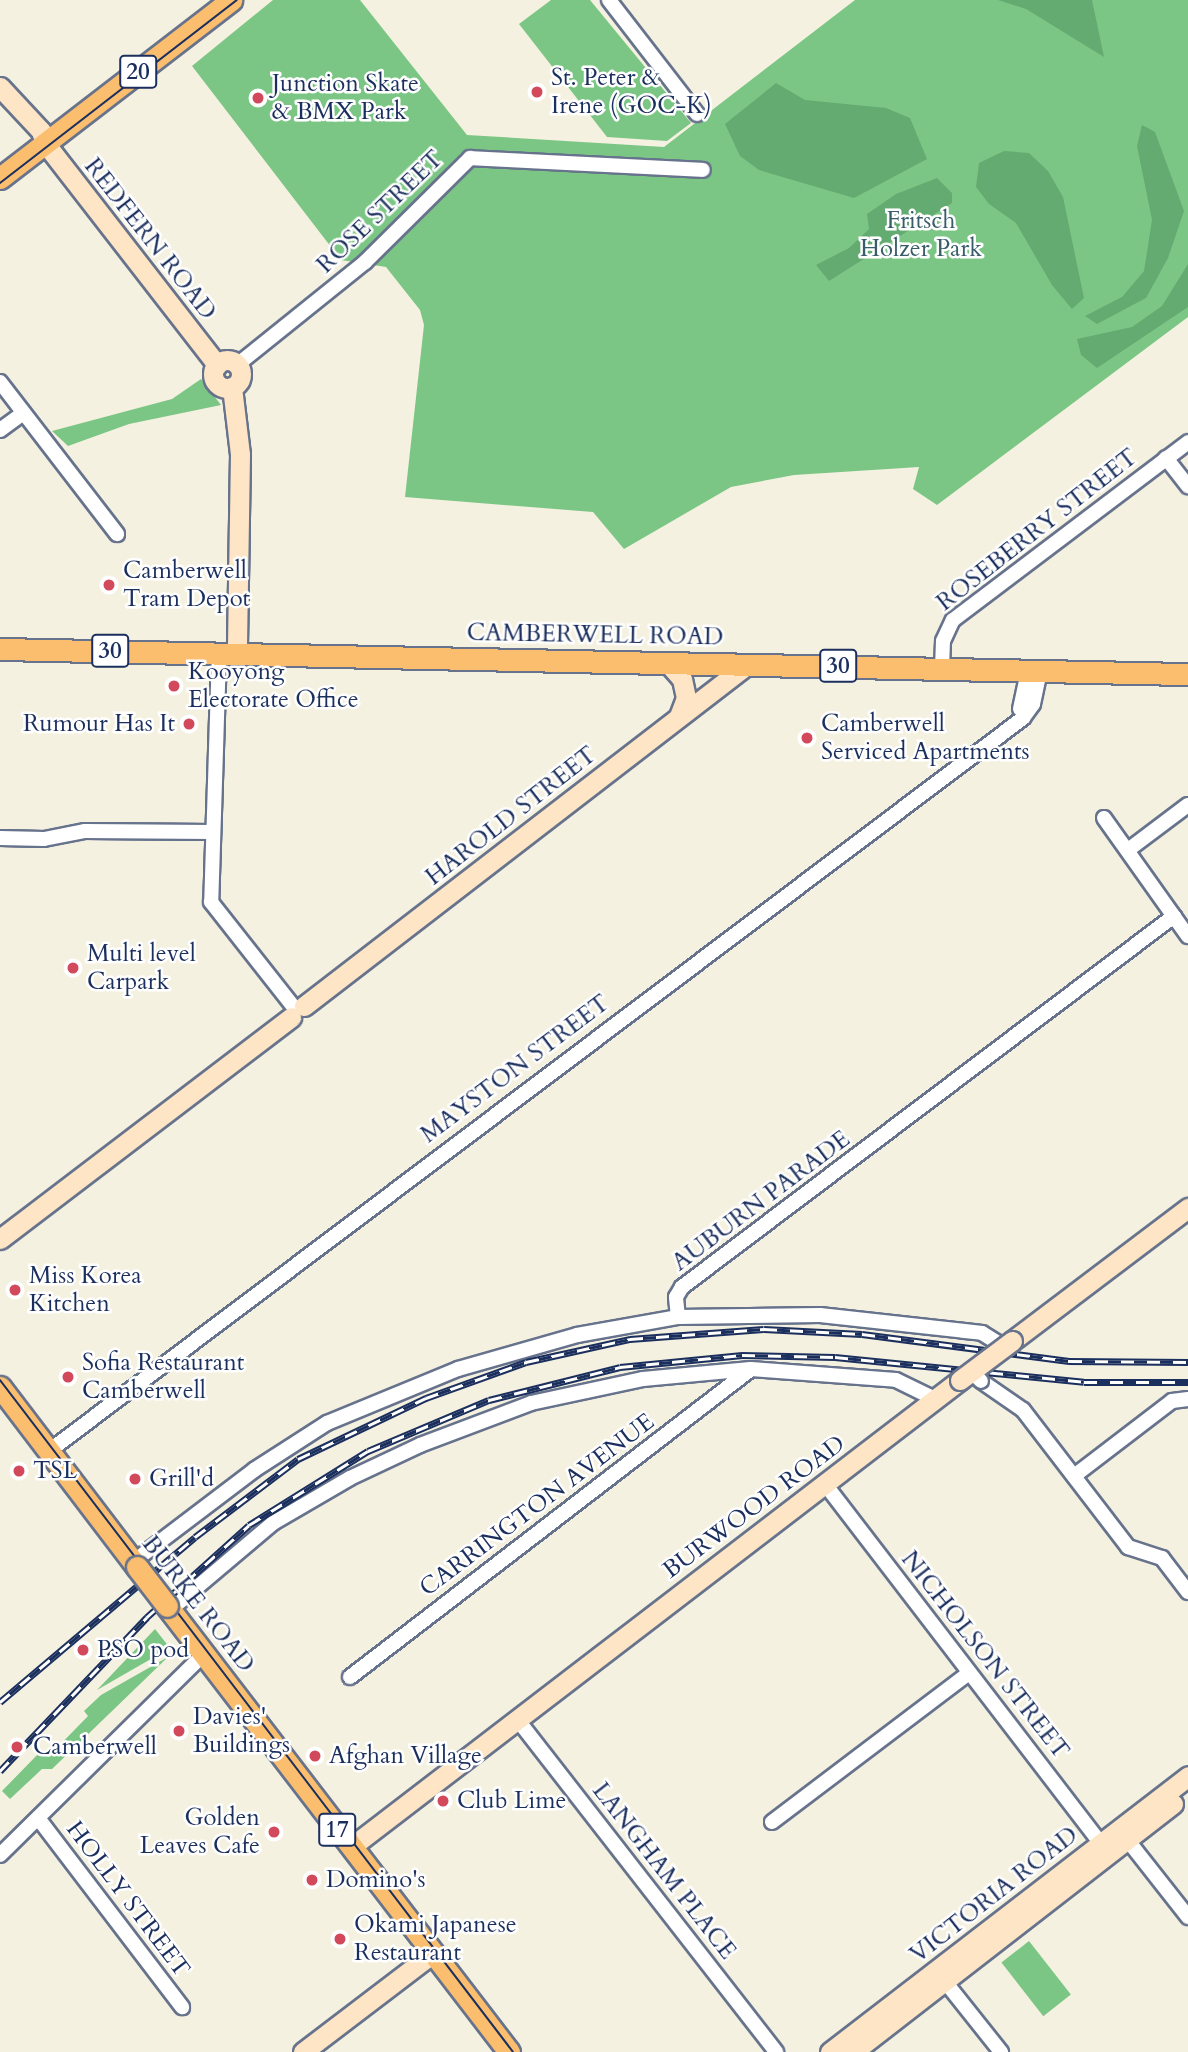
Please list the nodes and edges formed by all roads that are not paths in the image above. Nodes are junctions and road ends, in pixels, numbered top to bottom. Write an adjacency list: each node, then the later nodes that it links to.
1 (231, 0): 6 (main road, 20)
2 (609, 0): 5 (street)
3 (0, 88): 6 (street)
4 (0, 94): 6 (street)
5 (697, 114)
6 (45, 143): 8 (main road, 20); 9 (street, REDFERN ROAD)
7 (703, 170): 10 (street, ROSE STREET)
8 (0, 178)
9 (217, 365): 10 (street); 12 (street)
10 (237, 365): 12 (street)
11 (0, 382): 13 (street)
12 (232, 387): 20 (street)
13 (23, 413): 14 (street); 18 (street)
14 (0, 430)
15 (1188, 442): 16 (street, ROSEBERRY STREET)
16 (1167, 458): 17 (street); 23 (street, ROSEBERRY STREET)
17 (1188, 486)
18 (117, 534)
19 (0, 649): 20 (main road, CAMBERWELL ROAD / 30)
20 (228, 654): 21 (main road, CAMBERWELL ROAD / 30); 29 (street)
21 (668, 663): 22 (main road, CAMBERWELL ROAD / 30); 26 (street)
22 (748, 664): 23 (main road, CAMBERWELL ROAD / 30); 26 (street, HAROLD STREET)
23 (942, 669): 24 (main road, CAMBERWELL ROAD / 30)
24 (1034, 671): 25 (main road, CAMBERWELL ROAD / 30); 44 (street, MAYSTON STREET)
25 (1188, 674)
26 (679, 716): 34 (street, HAROLD STREET)
27 (1188, 805): 31 (street)
28 (1104, 818): 31 (street)
29 (212, 832): 30 (street); 34 (street)
30 (0, 838)
31 (1128, 850): 32 (street)
32 (1174, 916): 33 (street); 37 (street, AUBURN PARADE)
33 (1188, 936)
34 (296, 1009): 36 (street, HAROLD STREET)
35 (1188, 1208): 38 (street, BURWOOD ROAD)
36 (0, 1239)
37 (678, 1317): 38 (street); 47 (street)
38 (1004, 1343): 40 (street, BURWOOD ROAD, bridge)
39 (751, 1369): 42 (street); 49 (street); 52 (street, CARRINGTON AVENUE)
40 (971, 1378): 42 (street, BURWOOD ROAD); 45 (street)
41 (0, 1387): 44 (main road, BURKE ROAD / 17)
42 (935, 1399): 46 (street, BURWOOD ROAD)
43 (1188, 1399): 45 (street)
44 (49, 1451): 47 (main road, BURKE ROAD / 17)
45 (1074, 1476): 48 (street)
46 (825, 1484): 51 (street, NICHOLSON STREET); 53 (street, BURWOOD ROAD)
47 (135, 1565): 49 (main road, BURKE ROAD / 17, bridge)
48 (1188, 1592)
49 (168, 1608): 50 (main road, BURKE ROAD / 17)
50 (204, 1654): 56 (street); 59 (main road, BURKE ROAD / 17)
51 (969, 1673): 57 (street); 60 (street, NICHOLSON STREET)
52 (351, 1677)
53 (517, 1718): 59 (street, BURWOOD ROAD); 68 (street, LANGHAM PLACE)
54 (1188, 1776): 58 (street, VICTORIA ROAD)
55 (1188, 1793): 58 (street, VICTORIA ROAD)
56 (38, 1818): 61 (street); 65 (street, HOLLY STREET)
57 (772, 1822)
58 (1123, 1834): 60 (street, VICTORIA ROAD); 62 (street)
59 (351, 1847): 63 (main road, BURKE ROAD / 17)
60 (1105, 1849): 64 (street, VICTORIA ROAD)
61 (0, 1855)
62 (1188, 1917)
63 (433, 1953): 66 (street); 67 (main road, BURKE ROAD / 17)
64 (941, 1976): 69 (street, VICTORIA ROAD); 70 (street, VICTORIA ROAD); 71 (street)
65 (182, 2007)
66 (303, 2052)
67 (509, 2052)
68 (775, 2052)
69 (830, 2052)
70 (853, 2052)
71 (1000, 2052)

